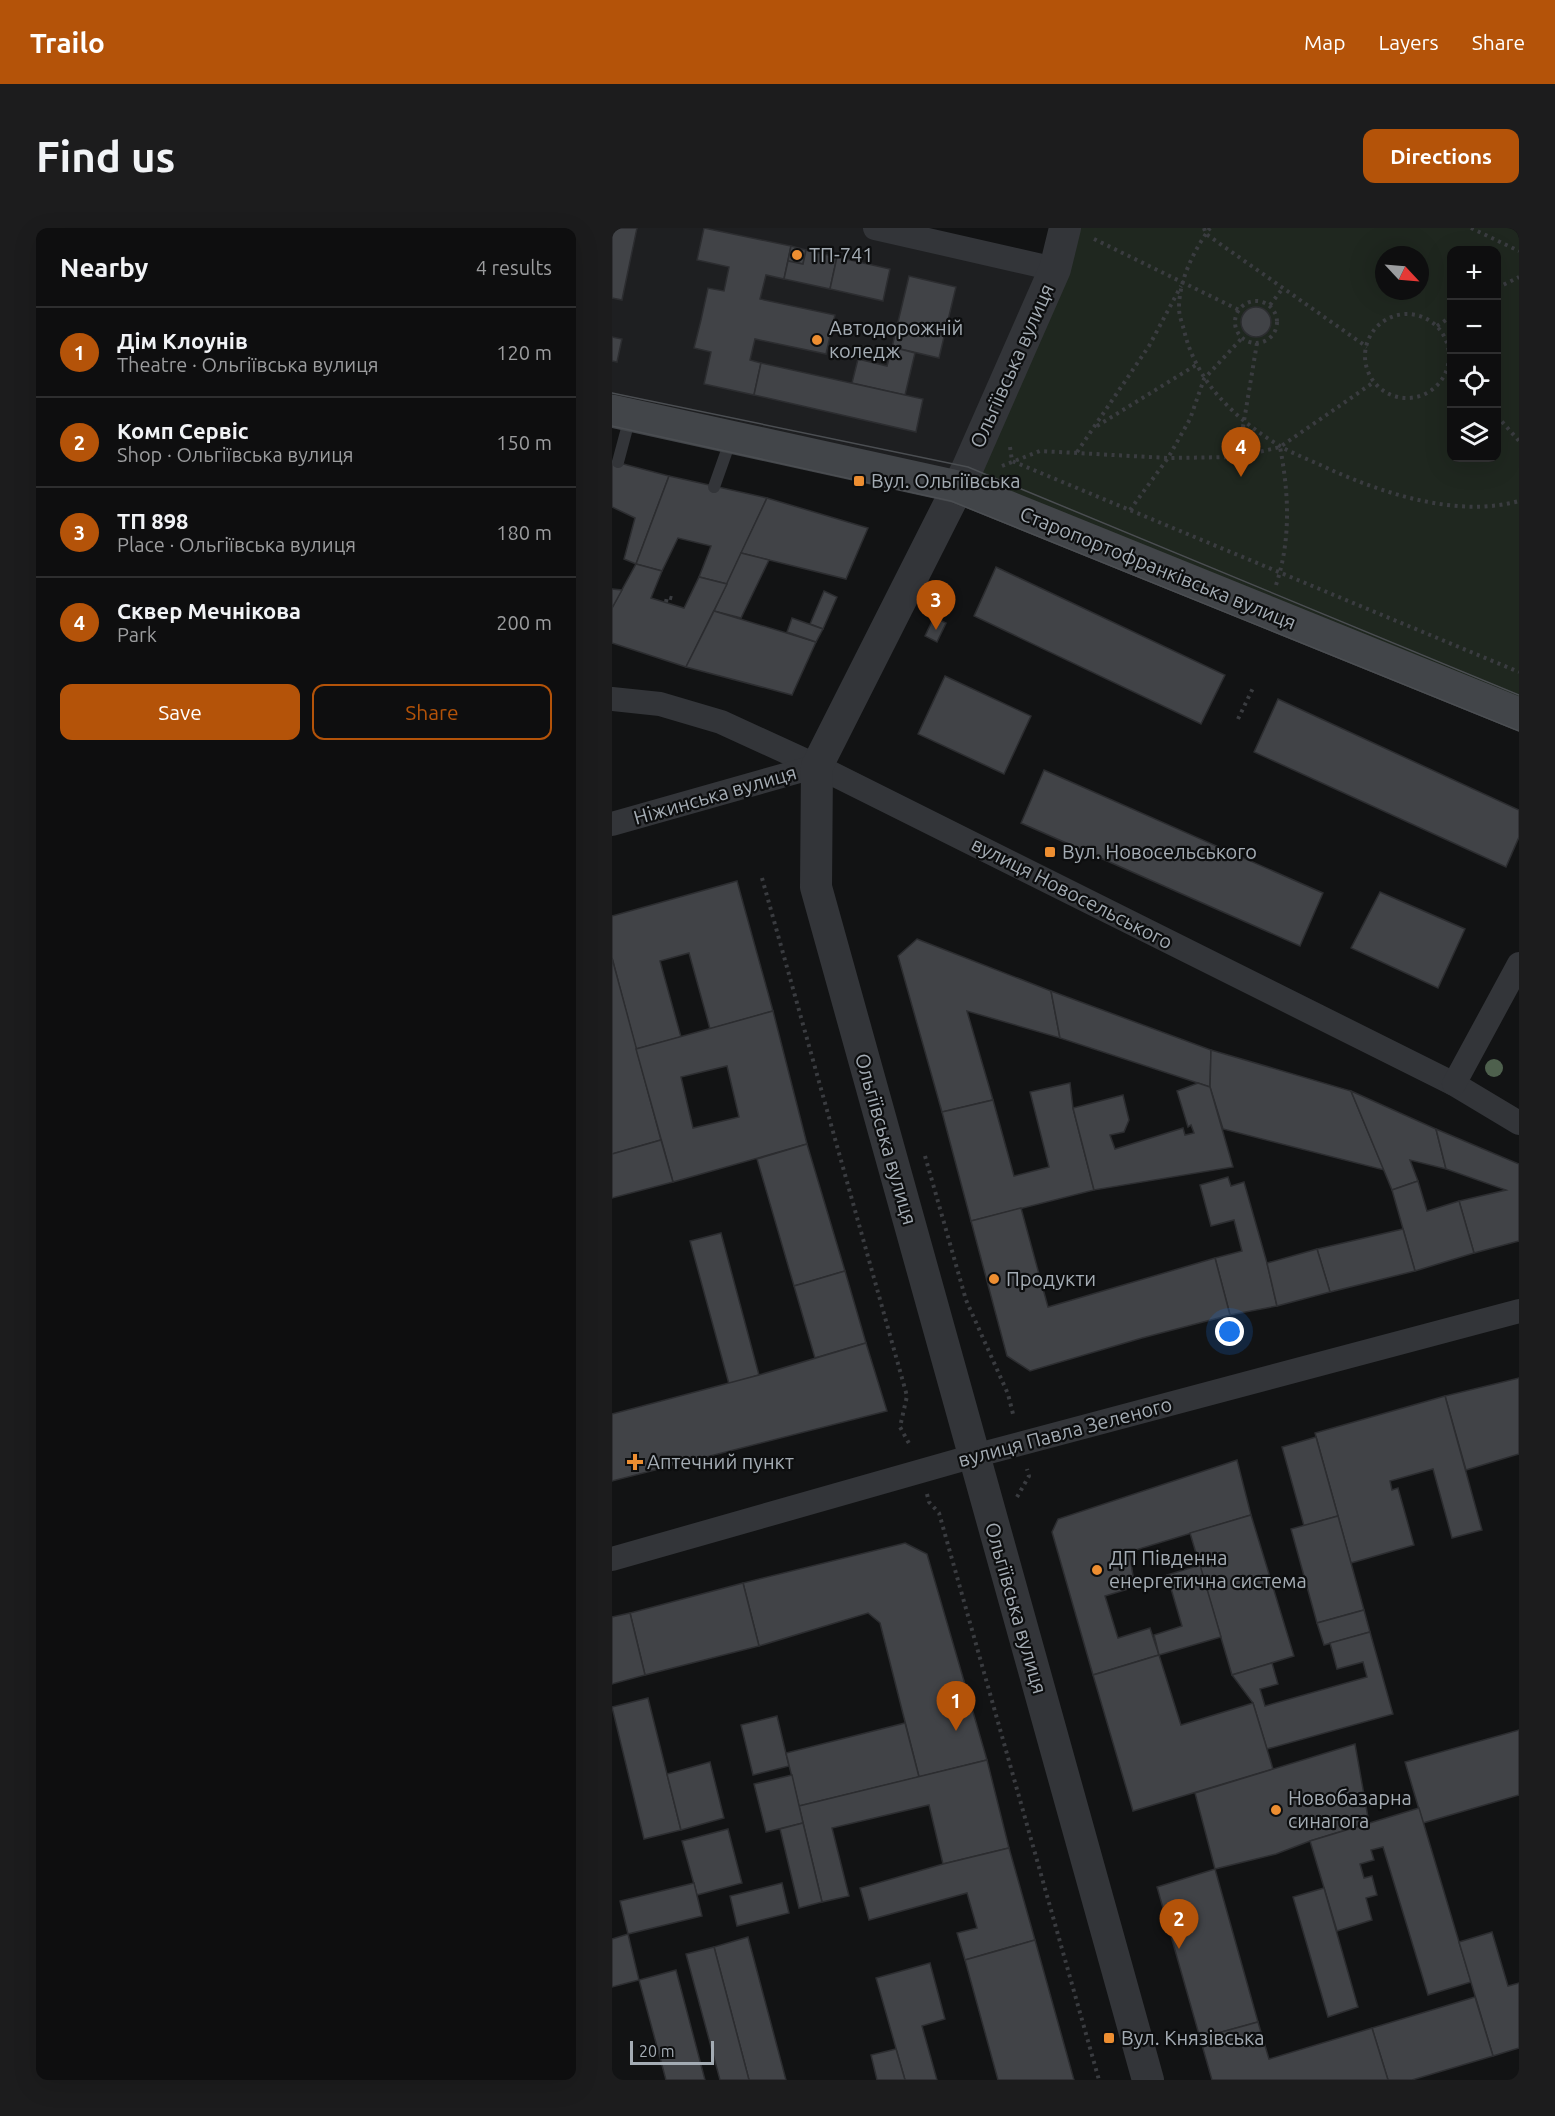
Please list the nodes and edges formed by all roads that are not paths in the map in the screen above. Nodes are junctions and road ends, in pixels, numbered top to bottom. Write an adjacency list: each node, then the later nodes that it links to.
1 (875, 228): 3 (street)
2 (1065, 228): 3 (street, Ольгіївська вулиця)
3 (1055, 270): 8 (street, Ольгіївська вулиця)
4 (621, 413): 5 (main road, Старопортофранківська вулиця); 6 (lane)
5 (731, 438): 7 (lane); 8 (main road, Старопортофранківська вулиця)
6 (618, 462)
7 (714, 487)
8 (958, 487): 10 (main road, Старопортофранківська вулиця); 11 (street, Ольгіївська вулиця)
9 (612, 699): 11 (street, вулиця Новосельського)
10 (1519, 714)
11 (817, 766): 12 (street, Ніжинська вулиця); 14 (street, вулиця Новосельського); 17 (street, Ольгіївська вулиця)
12 (612, 824)
13 (1519, 964): 14 (street)
14 (1454, 1084): 15 (street, вулиця Новосельського)
15 (1519, 1123)
16 (1519, 1311): 17 (street, вулиця Павла Зеленого)
17 (974, 1456): 18 (street, вулиця Павла Зеленого); 19 (street, Ольгіївська вулиця)
18 (612, 1559)
19 (1148, 2080)

